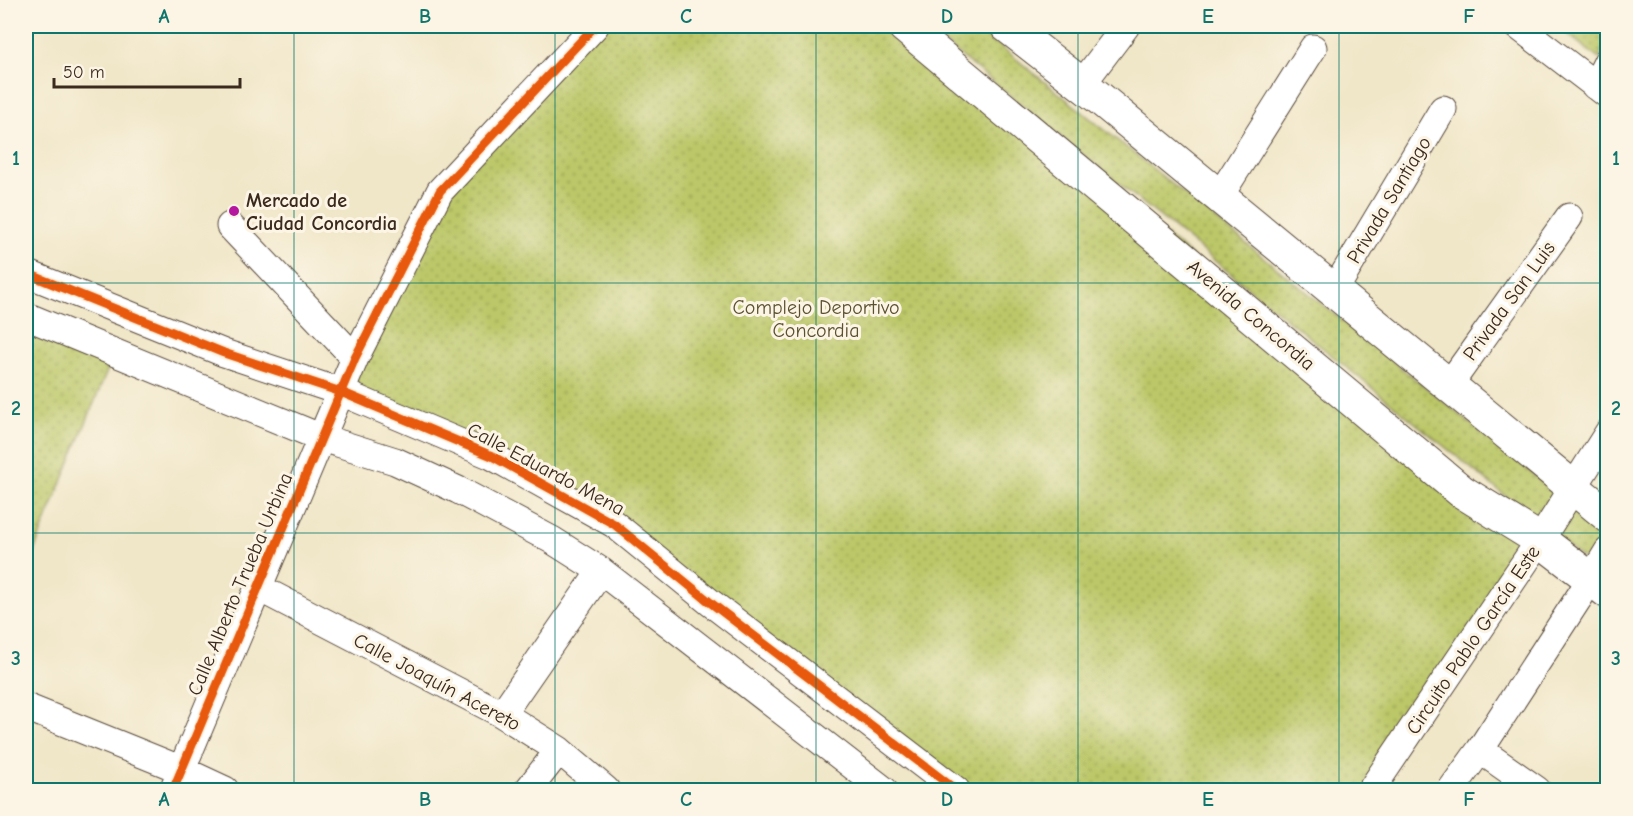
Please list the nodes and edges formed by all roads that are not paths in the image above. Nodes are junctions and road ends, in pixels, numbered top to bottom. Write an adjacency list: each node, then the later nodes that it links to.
1 (595, 26): 17 (street, Calle Alberto Trueba Urbina)
2 (904, 26): 24 (main road, Avenida Concordia)
3 (1007, 26): 8 (main road)
4 (1126, 26): 8 (street)
5 (1518, 26): 9 (street)
6 (1313, 48): 11 (street)
7 (1608, 60): 9 (street)
8 (1082, 84): 11 (main road)
9 (1601, 91)
10 (1443, 109): 15 (street, Privada Santiago)
11 (1219, 197): 15 (main road)
12 (1569, 217): 18 (street, Privada San Luis)
13 (230, 226): 17 (street)
14 (35, 277): 16 (street); 19 (street, Calle Eduardo Mena)
15 (1334, 291): 18 (main road)
16 (26, 314): 21 (street)
17 (355, 358): 19 (street, Calle Alberto Trueba Urbina)
18 (1449, 385): 22 (main road)
19 (341, 392): 21 (street, Calle Alberto Trueba Urbina); 34 (street, Calle Eduardo Mena)
20 (1608, 434): 22 (street, Circuito Pablo García Este)
21 (322, 438): 26 (street); 28 (street, Calle Alberto Trueba Urbina)
22 (1574, 488): 23 (main road); 24 (street, Circuito Pablo García Este)
23 (1608, 516)
24 (1540, 540): 27 (main road, Avenida Concordia); 40 (street, Circuito Pablo García Este)
25 (1608, 550): 27 (street)
26 (601, 571): 30 (street); 38 (street)
27 (1599, 586): 32 (street)
28 (259, 588): 30 (street, Calle Joaquín Acereto); 33 (street, Calle Alberto Trueba Urbina)
29 (26, 707): 33 (street)
30 (502, 714): 31 (street, Calle Joaquín Acereto)
31 (559, 750): 36 (street); 37 (street, Calle Joaquín Acereto)
32 (1480, 750): 41 (street); 42 (street)
33 (178, 780): 35 (street)
34 (927, 782): 39 (street, Calle Eduardo Mena)
35 (225, 790)
36 (528, 790)
37 (606, 790)
38 (884, 790)
39 (957, 790)
40 (1371, 790)
41 (1451, 790)
42 (1537, 790)

